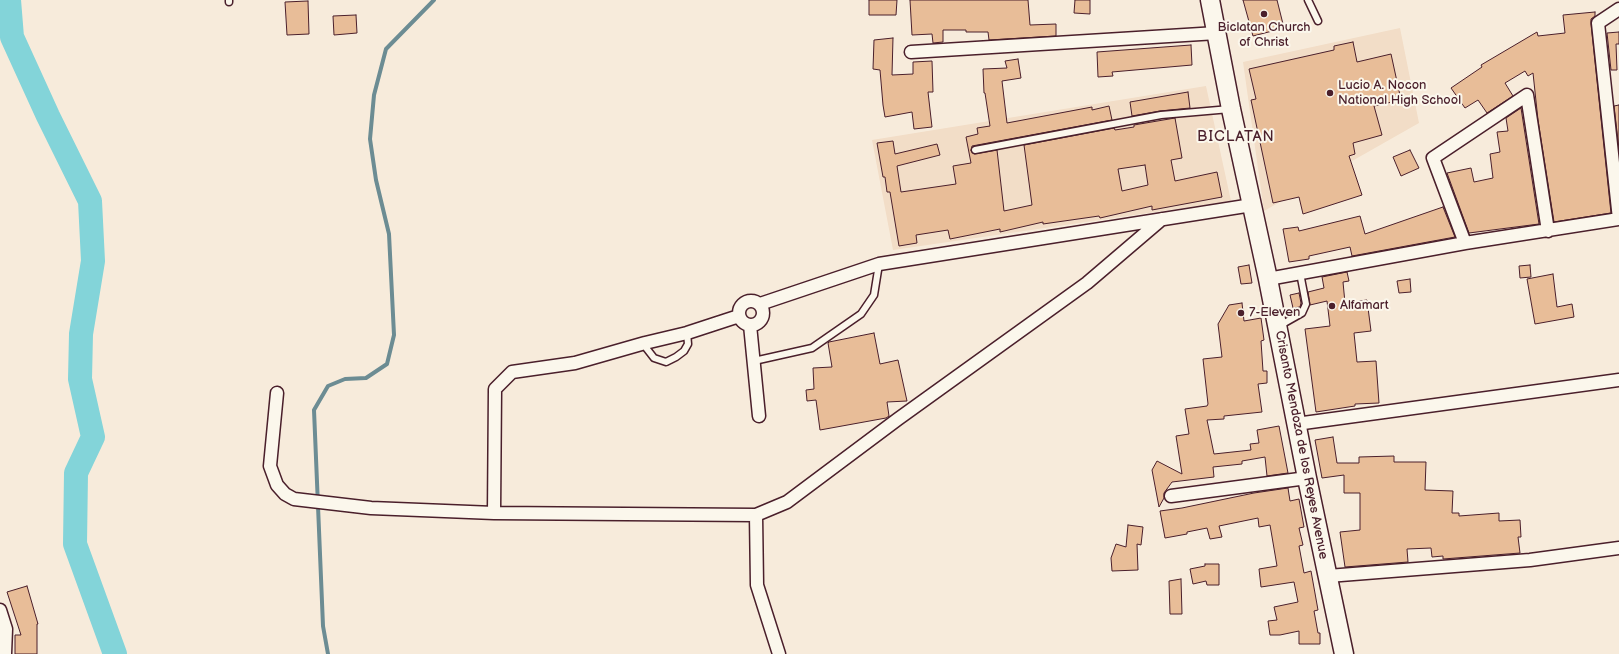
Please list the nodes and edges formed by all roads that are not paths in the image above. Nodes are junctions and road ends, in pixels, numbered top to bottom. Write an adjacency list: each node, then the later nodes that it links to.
1 (1210, 0): 5 (main road, Crisanto Mendoza de los Reyes Avenue)
2 (1308, 0): 4 (lane)
3 (1619, 9): 11 (street)
4 (1318, 21)
5 (1217, 33): 6 (street); 7 (main road, Crisanto Mendoza de los Reyes Avenue)
6 (911, 52)
7 (1231, 109): 8 (lane); 9 (main road, Crisanto Mendoza de los Reyes Avenue)
8 (975, 150)
9 (1252, 205): 10 (street); 16 (main road, Crisanto Mendoza de los Reyes Avenue)
10 (1162, 219): 14 (street); 31 (street)
11 (1619, 220): 12 (street)
12 (1548, 231): 13 (street); 13 (street)
13 (1465, 243): 15 (street)
14 (879, 264): 17 (street); 23 (lane)
15 (1300, 273): 16 (street); 20 (lane)
16 (1268, 279): 20 (main road, Crisanto Mendoza de los Reyes Avenue)
17 (760, 304): 18 (street); 19 (street)
18 (739, 316): 19 (street); 21 (street)
19 (750, 325): 23 (street)
20 (1277, 326): 27 (main road, Crisanto Mendoza de los Reyes Avenue)
21 (687, 333): 22 (street); 22 (lane)
22 (645, 343): 30 (street)
23 (754, 361): 26 (street)
24 (1619, 380): 27 (street)
25 (277, 393): 30 (street)
26 (759, 416)
27 (1296, 424): 28 (main road, Crisanto Mendoza de los Reyes Avenue)
28 (1307, 478): 29 (street); 33 (main road, Crisanto Mendoza de los Reyes Avenue)
29 (1171, 496)
30 (494, 513): 31 (street)
31 (756, 515): 36 (street)
32 (1619, 548): 33 (street)
33 (1328, 576): 37 (main road, Crisanto Mendoza de los Reyes Avenue)
34 (0, 610): 35 (street)
35 (5, 654)
36 (779, 654)
37 (1344, 654)

